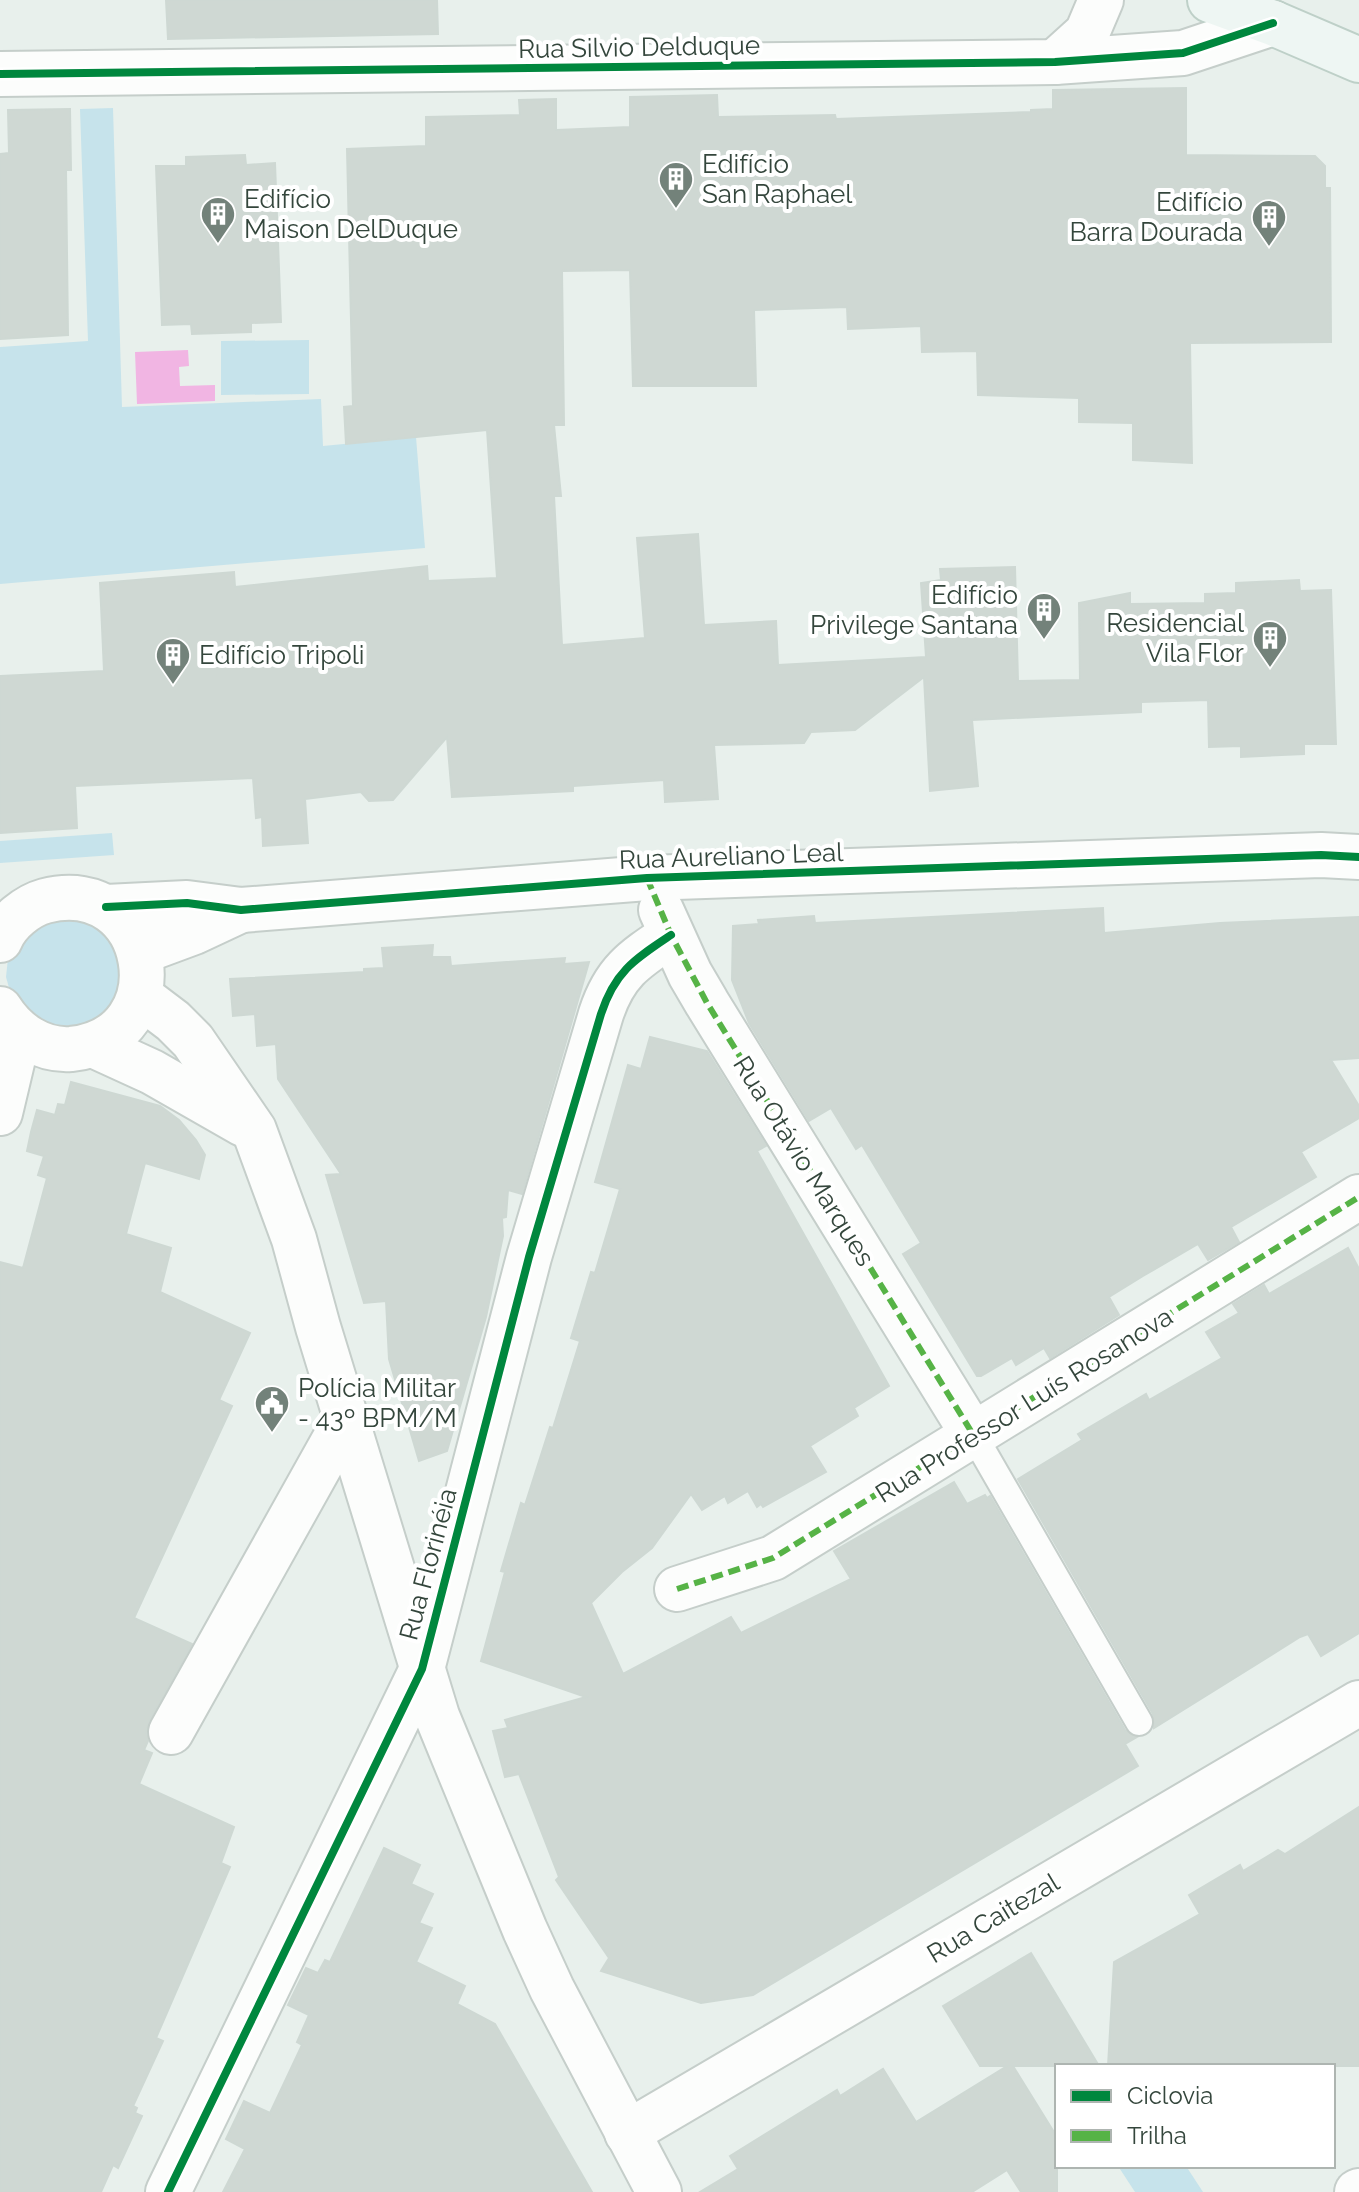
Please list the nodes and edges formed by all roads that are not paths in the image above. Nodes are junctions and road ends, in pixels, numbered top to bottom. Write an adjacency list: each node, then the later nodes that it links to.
1 (1101, 0): 5 (street)
2 (1210, 0): 3 (main road)
3 (1273, 23): 4 (main road); 5 (street, Rua Silvio Delduque)
4 (1359, 60)
5 (1055, 62): 6 (street, Rua Silvio Delduque)
6 (0, 74)
7 (1359, 857): 8 (street, Rua Aureliano Leal)
8 (647, 878): 10 (street, Rua Aureliano Leal); 12 (street, Rua Otávio Marques)
9 (106, 907): 10 (street, Rua Aureliano Leal); 11 (street, Rua Aureliano Leal); 13 (street)
10 (241, 910): 13 (street, Rua Aureliano Leal)
11 (7, 923)
12 (671, 935): 21 (street, Rua Otávio Marques); 22 (street, Rua Florinéia)
13 (140, 952): 14 (street)
14 (140, 996): 16 (street); 18 (street)
15 (10, 1021): 16 (street); 17 (street)
16 (93, 1045): 18 (street)
17 (0, 1113)
18 (254, 1130): 20 (street)
19 (1359, 1197): 21 (street, Rua Professor Luís Rosanova)
20 (346, 1419): 23 (street); 28 (street)
21 (974, 1436): 24 (street, Rua Professor Luís Rosanova); 27 (lane)
22 (460, 1524): 23 (street); 25 (street, Rua Florinéia)
23 (386, 1551): 25 (street)
24 (677, 1589)
25 (422, 1669): 29 (street); 30 (street, Rua Florinéia)
26 (1359, 1703): 31 (street, Rua Caitezal)
27 (1139, 1722)
28 (171, 1732)
29 (457, 1765): 30 (street); 31 (street)
30 (373, 1770): 32 (street, Rua Florinéia)
31 (627, 2133): 33 (street)
32 (168, 2192)
33 (659, 2192)

